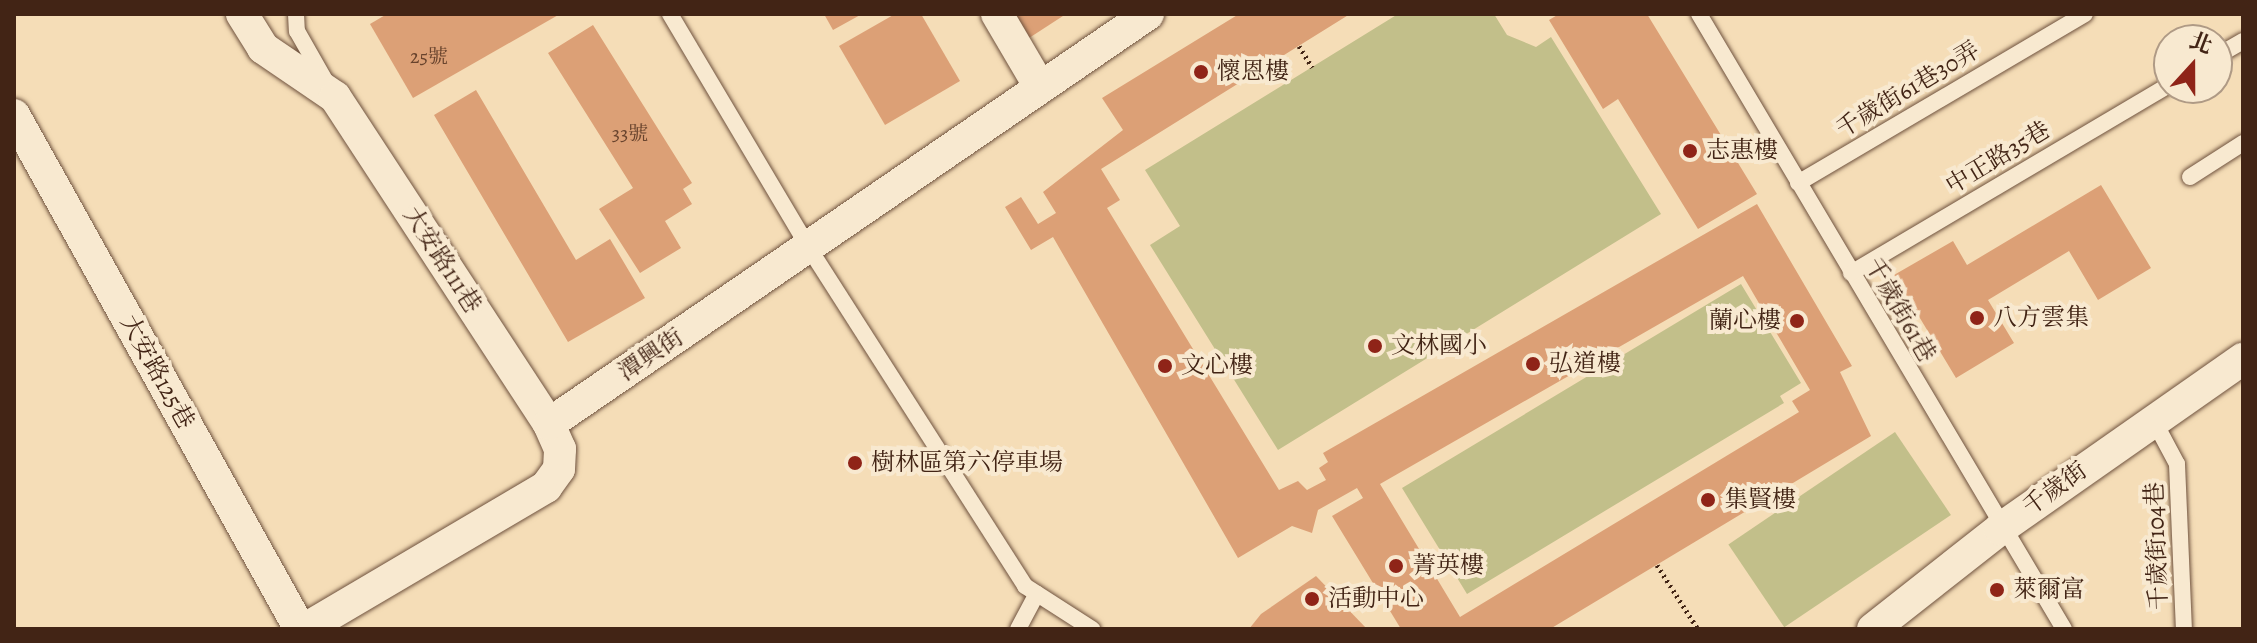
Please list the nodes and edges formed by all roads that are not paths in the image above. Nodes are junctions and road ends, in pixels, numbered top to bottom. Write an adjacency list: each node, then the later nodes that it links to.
1 (242, 14): 10 (street, 大安路111巷)
2 (296, 14): 10 (lane, 大安路111巷)
3 (670, 14): 15 (lane)
4 (997, 14): 8 (street)
5 (1148, 14): 8 (street, 潭興街)
6 (2085, 14): 14 (lane, 千歲街61巷30弄)
7 (1706, 17): 14 (lane, 千歲街61巷)
8 (1040, 87): 15 (street, 潭興街)
9 (2153, 94): 16 (lane, 中正路35巷)
10 (335, 97): 19 (street, 大安路111巷)
11 (14, 115): 22 (street, 大安路125巷)
12 (2243, 143): 13 (lane)
13 (2190, 177)
14 (1798, 183): 16 (lane, 千歲街61巷)
15 (809, 248): 19 (street, 潭興街); 21 (lane)
16 (1851, 273): 20 (lane, 千歲街61巷)
17 (2243, 359): 18 (street, 千歲街)
18 (2153, 419): 20 (street, 千歲街); 27 (lane, 千歲街104巷)
19 (549, 424): 22 (street)
20 (2000, 529): 25 (street, 千歲街); 26 (lane, 千歲街61巷)
21 (1037, 594): 23 (lane); 24 (lane)
22 (303, 629)
23 (1018, 629)
24 (1092, 629)
25 (1873, 629)
26 (2064, 629)
27 (2184, 629)

